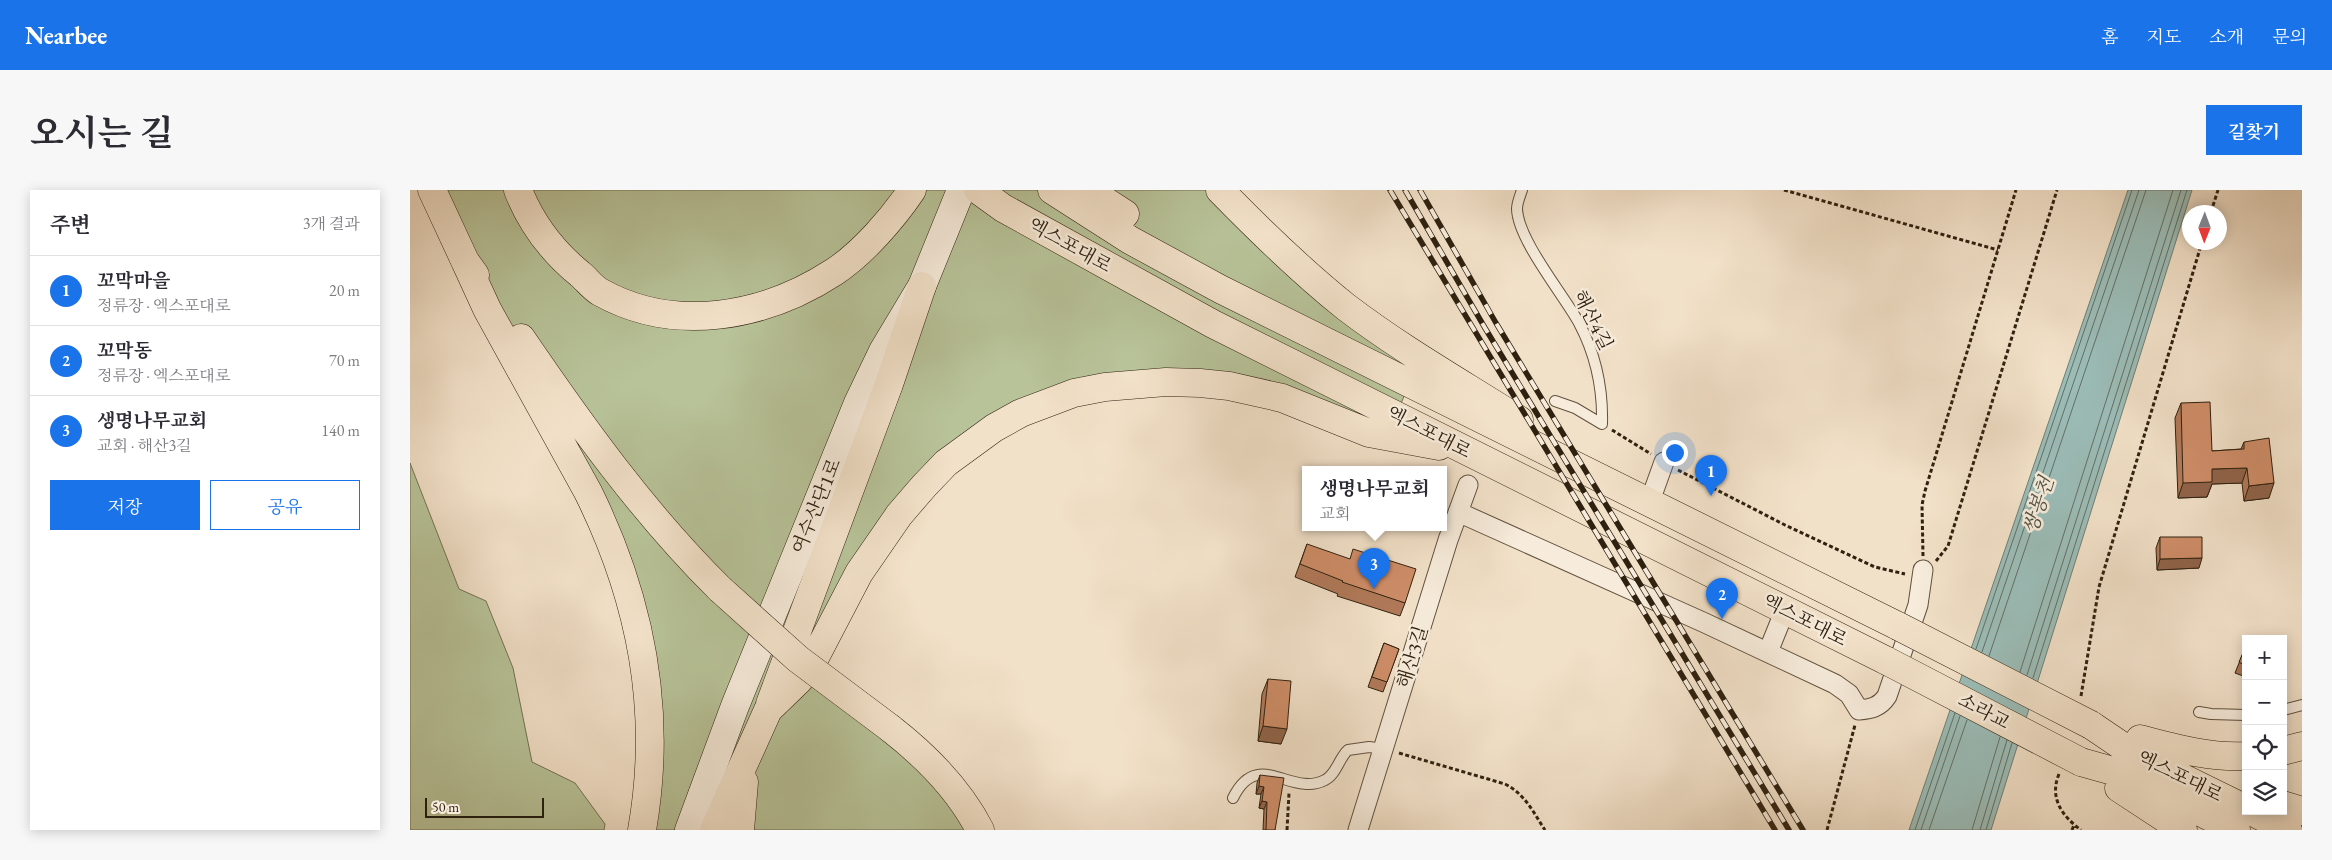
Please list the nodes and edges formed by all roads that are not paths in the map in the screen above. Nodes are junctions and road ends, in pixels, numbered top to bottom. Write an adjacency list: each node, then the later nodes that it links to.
1 (432, 190): 13 (highway)
2 (500, 190): 16 (highway)
3 (518, 190): 16 (highway)
4 (961, 190): 14 (street, 여수산단1로)
5 (967, 190): 12 (highway)
6 (978, 190): 12 (highway, 엑스포대로)
7 (1052, 190): 15 (highway, 엑스포대로)
8 (1088, 190): 15 (highway)
9 (1220, 190): 21 (highway)
10 (1522, 190): 17 (lane, 해산4길)
11 (906, 199): 16 (highway)
12 (1003, 208): 18 (highway, 엑스포대로)
13 (465, 261): 47 (highway); 51 (highway, bridge)
14 (922, 286): 30 (highway); 48 (street, 여수산단1로)
15 (1220, 289): 21 (highway, 엑스포대로)
16 (598, 291)
17 (1556, 401)
18 (1467, 451): 24 (highway, 엑스포대로); 30 (highway)
19 (1664, 462): 21 (street)
20 (1468, 484): 22 (street, 해산3길)
21 (1650, 501): 25 (highway, 엑스포대로)
22 (1458, 512): 26 (street); 36 (street, 해산3길)
23 (1923, 570): 26 (street)
24 (1785, 610): 26 (street); 27 (highway, 엑스포대로)
25 (1898, 626): 33 (highway, 소라교, bridge)
26 (1768, 652)
27 (1887, 661): 40 (highway, 소라교, bridge)
28 (2302, 705): 29 (lane)
29 (2287, 709)
30 (768, 710): 39 (highway)
31 (2199, 712): 32 (lane)
32 (2242, 714)
33 (2085, 715): 34 (highway); 44 (highway, 엑스포대로)
34 (2140, 739): 38 (highway); 41 (highway)
35 (2302, 746): 37 (highway)
36 (1384, 749): 42 (lane); 52 (street, 해산3길)
37 (2287, 750)
38 (2242, 756)
39 (746, 763): 49 (highway); 50 (highway)
40 (2071, 765): 53 (highway); 54 (highway, 엑스포대로)
41 (2242, 788)
42 (1233, 798)
43 (2287, 806): 45 (highway)
44 (2242, 807)
45 (2302, 811)
46 (2258, 815): 55 (highway)
47 (642, 830)
48 (689, 830)
49 (714, 830)
50 (740, 830)
51 (980, 830)
52 (1358, 830)
53 (2183, 830)
54 (2236, 830)
55 (2288, 830)

